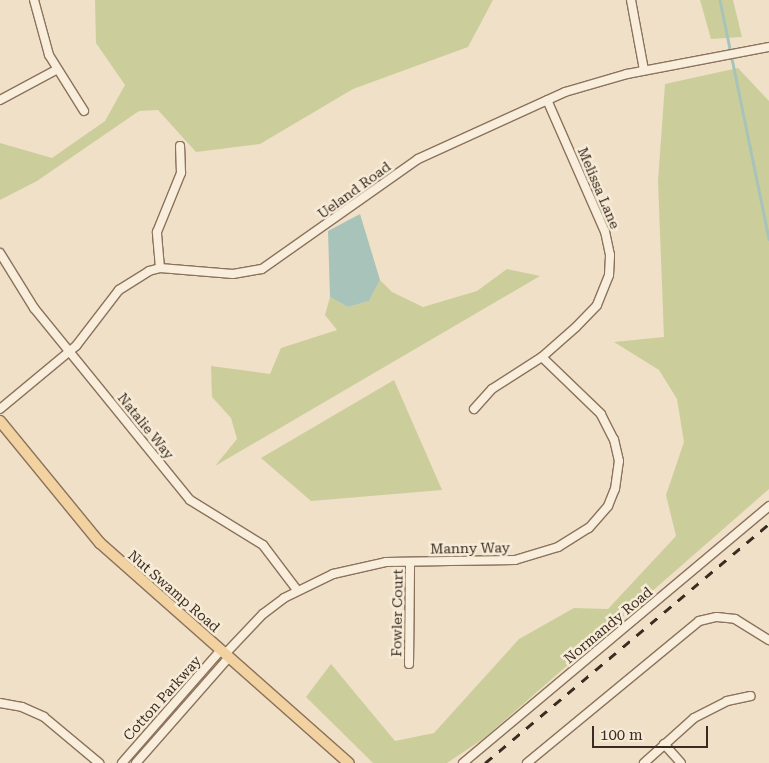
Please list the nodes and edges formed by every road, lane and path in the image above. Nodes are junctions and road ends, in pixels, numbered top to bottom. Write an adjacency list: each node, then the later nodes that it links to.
1 (34, 0): 4 (street)
2 (631, 0): 5 (street)
3 (769, 47): 5 (street, Ueland Road)
4 (56, 70): 6 (street); 8 (street)
5 (644, 70): 7 (street, Ueland Road)
6 (0, 100)
7 (547, 100): 11 (street, Ueland Road); 13 (street, Melissa Lane)
8 (84, 111)
9 (180, 146): 11 (street)
10 (0, 254): 12 (street, Natalie Way)
11 (160, 268): 12 (street, Ueland Road)
12 (70, 352): 15 (street, Ueland Road); 19 (street, Natalie Way)
13 (542, 357): 14 (street, Melissa Lane); 18 (street, Manny Way)
14 (474, 409)
15 (0, 410)
16 (0, 421): 21 (main road, Nut Swamp Road)
17 (769, 506): 32 (street, Normandy Road)
18 (410, 562): 19 (street, Manny Way); 22 (street, Fowler Court)
19 (297, 590): 21 (street, Manny Way)
20 (769, 640): 33 (street)
21 (225, 654): 25 (street, Cotton Parkway); 26 (street, Cotton Parkway); 31 (main road, Nut Swamp Road)
22 (409, 664)
23 (750, 696): 27 (street)
24 (0, 703): 28 (street)
25 (164, 715): 26 (street); 29 (street, Cotton Parkway)
26 (173, 721): 30 (street, Cotton Parkway)
27 (664, 744): 34 (street); 35 (street)
28 (99, 763)
29 (122, 763)
30 (136, 763)
31 (349, 763)
32 (463, 763)
33 (527, 763)
34 (644, 763)
35 (681, 763)

